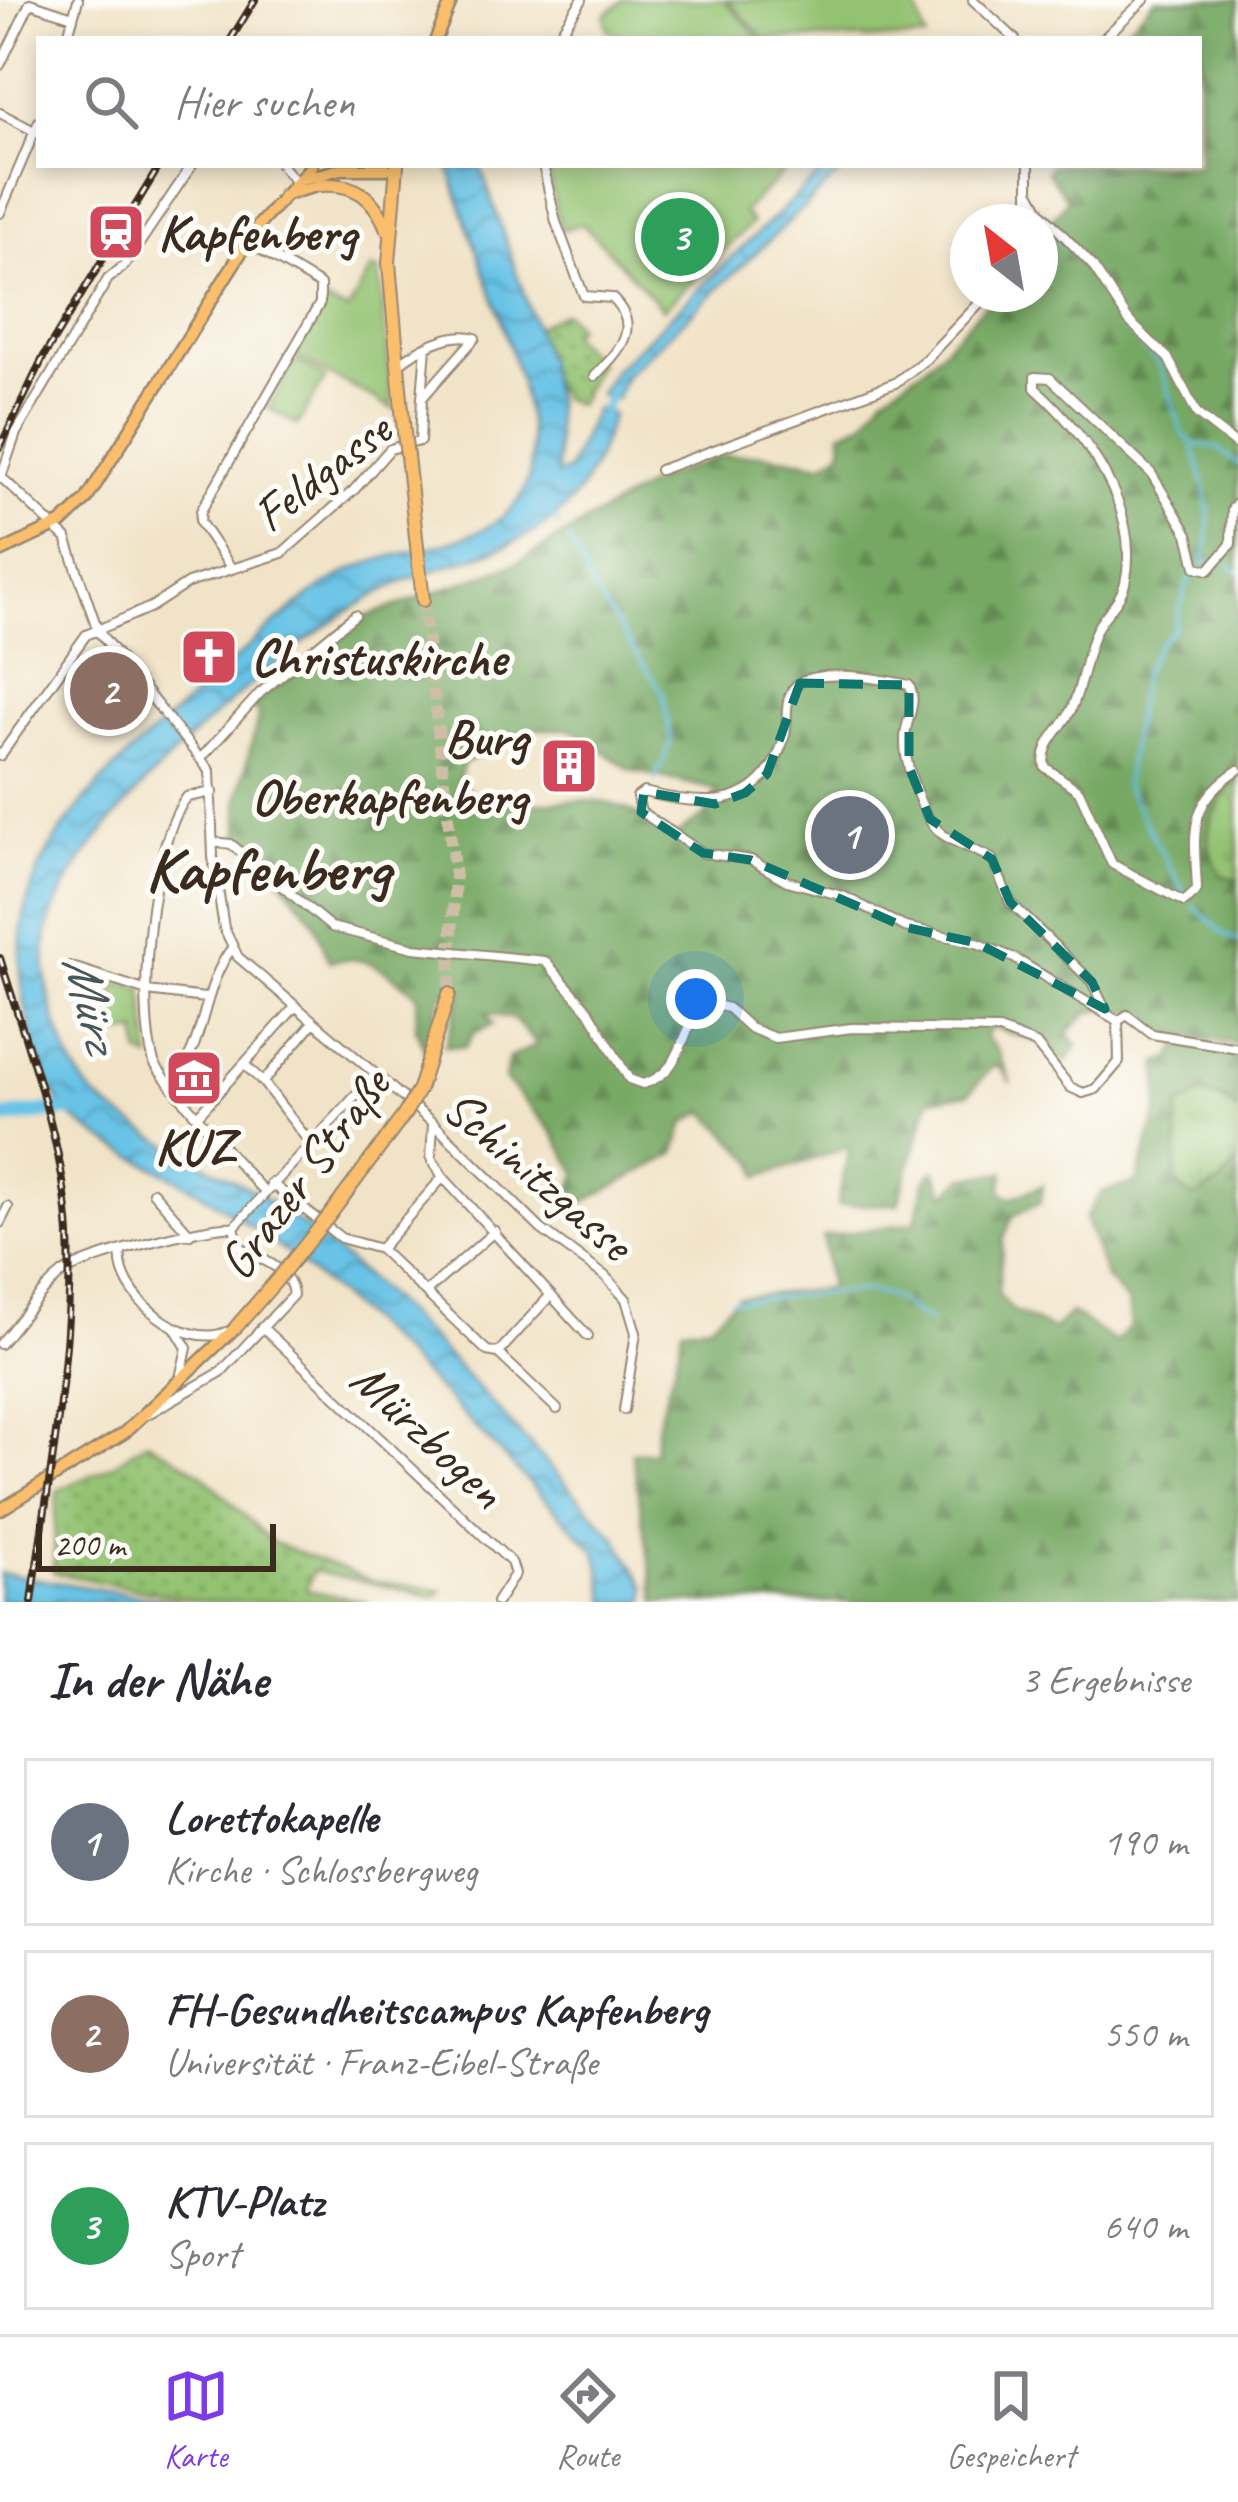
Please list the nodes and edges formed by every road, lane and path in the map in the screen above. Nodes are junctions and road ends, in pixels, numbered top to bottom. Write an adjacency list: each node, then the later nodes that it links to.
1 (78, 0): 6 (street)
2 (452, 0): 8 (main road)
3 (582, 0): 9 (street)
4 (974, 0): 10 (street)
5 (1144, 0): 11 (street)
6 (74, 17): 7 (street); 12 (street)
7 (68, 36)
8 (439, 36)
9 (558, 36)
10 (1012, 36)
11 (1106, 36)
12 (0, 65)
13 (0, 113): 14 (street)
14 (36, 126)
15 (36, 128): 28 (street)
16 (190, 168): 39 (street)
17 (284, 168): 22 (street)
18 (309, 168): 22 (main road)
19 (544, 168): 34 (street)
20 (1029, 168): 24 (street)
21 (393, 171): 22 (main road); 27 (highway)
22 (296, 182): 25 (main road)
23 (320, 185): 25 (main road); 27 (highway)
24 (1030, 192): 26 (street); 36 (street)
25 (281, 196): 29 (main road)
26 (1030, 204)
27 (386, 211): 31 (highway)
28 (0, 213)
29 (248, 242): 39 (main road); 41 (street)
30 (971, 312): 37 (street)
31 (393, 337): 32 (street); 33 (highway)
32 (421, 349): 33 (street); 35 (street, Feldgasse); 35 (street, Feldgasse)
33 (397, 371): 42 (highway, bridge)
34 (596, 376)
35 (422, 398): 41 (street, Feldgasse)
36 (1238, 446)
37 (660, 470)
38 (1238, 502): 47 (street)
39 (56, 526): 40 (main road); 44 (street)
40 (0, 552)
41 (230, 566): 44 (street, Feldgasse)
42 (423, 600)
43 (355, 615): 46 (street)
44 (98, 631): 45 (street, Feldgasse); 46 (street)
45 (0, 756)
46 (202, 756): 48 (street)
47 (1238, 770)
48 (213, 791): 49 (street); 52 (street)
49 (214, 842): 50 (street); 57 (street)
50 (232, 948): 54 (street); 55 (street, Schinitzgasse)
51 (69, 966): 52 (street)
52 (147, 991): 54 (street); 62 (street)
53 (449, 994): 81 (highway, Grazer Straße, bridge)
54 (205, 998): 62 (street)
55 (294, 1008): 58 (street, Schinitzgasse); 60 (street)
56 (1105, 1009): 56 (street); 57 (street)
57 (1118, 1021): 59 (street)
58 (313, 1023): 61 (street, Schinitzgasse); 63 (street)
59 (1238, 1048)
60 (244, 1068): 63 (street, Grazer Straße); 64 (street)
61 (373, 1077): 65 (street, Schinitzgasse); 66 (street, Grazer Straße)
62 (171, 1083): 64 (street)
63 (264, 1083): 66 (street, Grazer Straße)
64 (199, 1114): 68 (street)
65 (433, 1123): 67 (street); 89 (street, Schinitzgasse)
66 (310, 1143): 68 (street, Grazer Straße)
67 (442, 1177): 73 (street); 75 (street)
68 (267, 1186): 72 (street, Grazer Straße); 75 (street)
69 (153, 1192): 74 (street)
70 (8, 1207): 71 (street)
71 (0, 1222)
72 (234, 1227): 74 (street, Grazer Straße); 80 (street)
73 (495, 1231): 77 (street); 78 (street)
74 (190, 1234): 76 (street, Grazer Straße)
75 (380, 1249): 77 (street)
76 (121, 1251): 79 (street, Grazer Straße); 83 (street, Grazer Straße)
77 (427, 1291): 84 (street)
78 (548, 1298): 82 (street); 84 (street)
79 (174, 1326): 81 (street, Grazer Straße); 87 (street, Grazer Straße)
80 (262, 1327): 86 (street); 92 (street, Mürzbogen)
81 (236, 1328): 85 (main road, Grazer Straße)
82 (588, 1336)
83 (0, 1344)
84 (498, 1353): 88 (street)
85 (208, 1355): 86 (street); 87 (main road, Grazer Straße)
86 (221, 1372): 90 (street)
87 (174, 1390): 90 (main road, Grazer Straße)
88 (557, 1409)
89 (624, 1410)
90 (146, 1415): 91 (main road, Grazer Straße)
91 (0, 1510)
92 (497, 1602)

